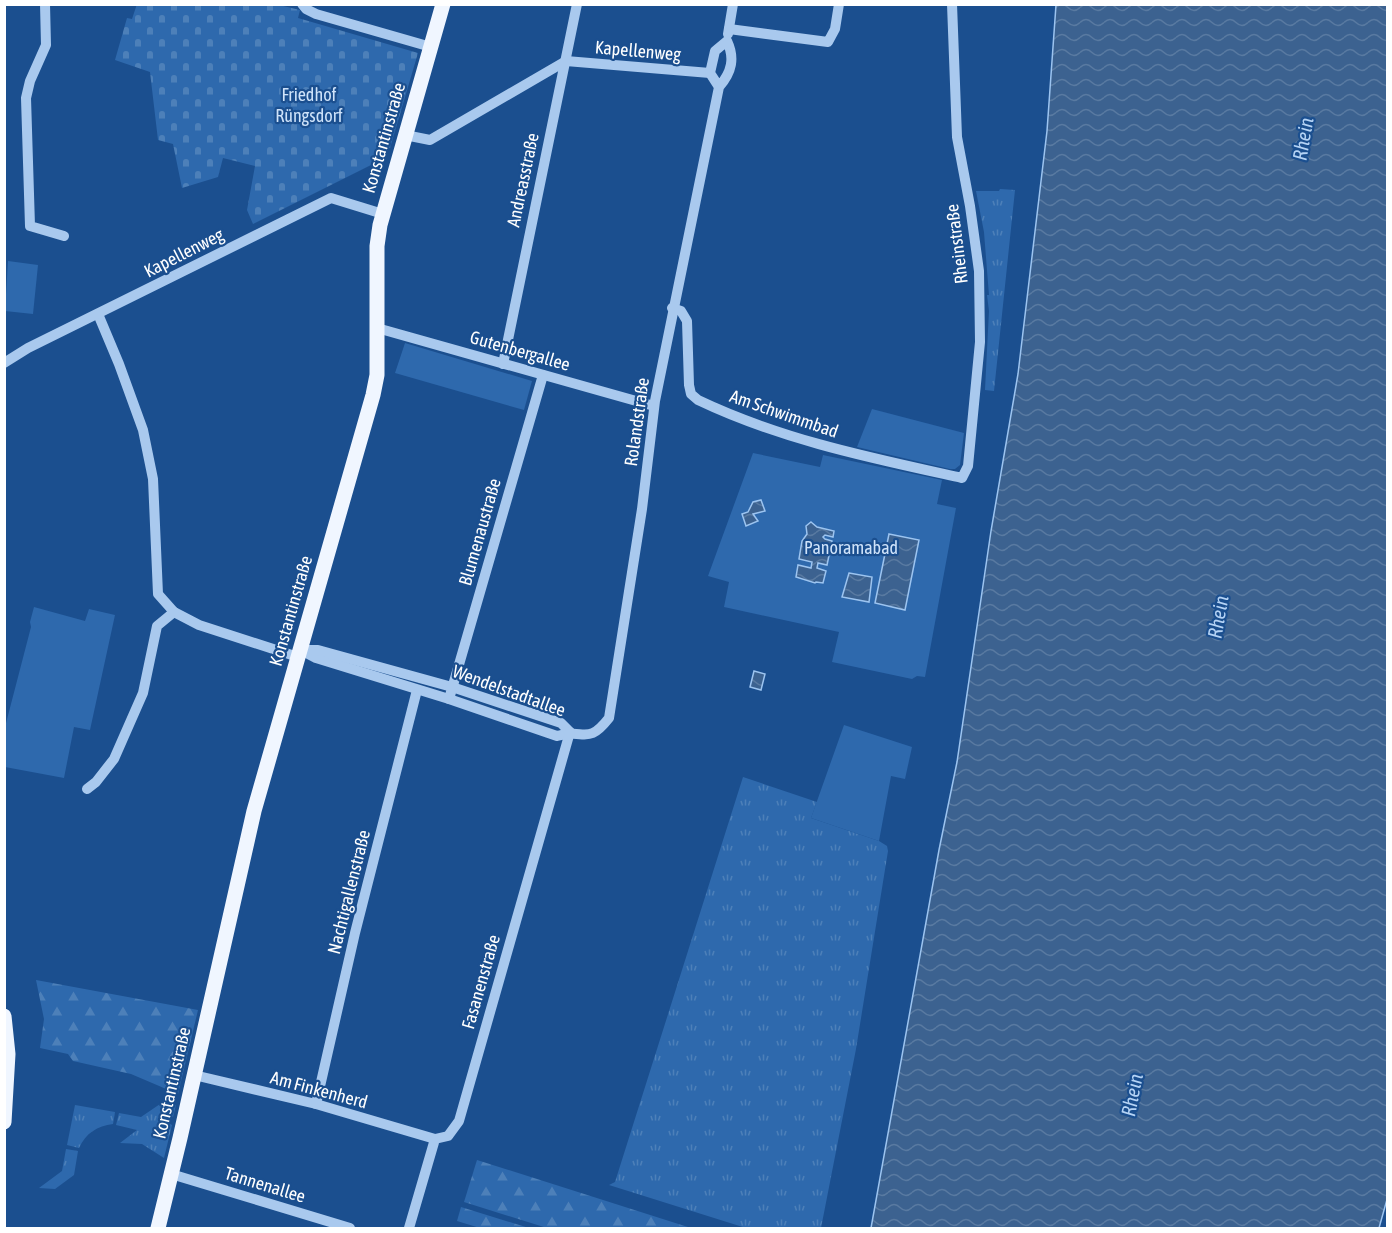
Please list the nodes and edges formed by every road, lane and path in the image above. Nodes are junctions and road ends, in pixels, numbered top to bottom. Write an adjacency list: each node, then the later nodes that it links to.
1 (45, 4): 15 (street)
2 (302, 4): 9 (street)
3 (443, 4): 9 (main road, Konstantinstraße)
4 (577, 4): 10 (street, Andreasstraße)
5 (733, 4): 8 (street, Rolandstraße)
6 (839, 4): 8 (street)
7 (952, 4): 23 (street, Rheinstraße)
8 (728, 35): 11 (street, Rolandstraße); 12 (street, Rolandstraße)
9 (431, 47): 13 (main road, Konstantinstraße)
10 (566, 61): 11 (street, Kapellenweg); 13 (street); 20 (street, Andreasstraße)
11 (710, 73): 12 (street)
12 (719, 87): 16 (street, Rolandstraße)
13 (405, 135): 14 (main road, Konstantinstraße)
14 (382, 214): 17 (street, Kapellenweg); 18 (main road, Konstantinstraße)
15 (64, 236)
16 (672, 308): 22 (street, Rolandstraße); 23 (street, Am Schwimmbad)
17 (98, 314): 19 (street, Kapellenweg); 24 (street)
18 (377, 328): 20 (street, Gutenbergallee); 25 (main road, Konstantinstraße)
19 (4, 363)
20 (503, 364): 21 (street, Gutenbergallee)
21 (543, 375): 22 (street, Gutenbergallee); 26 (street, Blumenaustraße)
22 (654, 406): 29 (street, Rolandstraße)
23 (962, 478)
24 (174, 612): 25 (street); 30 (street)
25 (299, 653): 26 (street, Wendelstadtallee); 27 (street, Wendelstadtallee); 32 (main road, Konstantinstraße)
26 (452, 687): 28 (street, Blumenaustraße); 29 (street, Wendelstadtallee)
27 (417, 690): 28 (street, Wendelstadtallee); 33 (street, Nachtigallenstraße)
28 (449, 699): 29 (street, Wendelstadtallee)
29 (570, 732): 35 (street, Fasanenstraße)
30 (87, 789)
31 (4, 1016): 34 (main road)
32 (194, 1075): 33 (street, Am Finkenherd); 36 (main road, Konstantinstraße)
33 (316, 1104): 35 (street, Am Finkenherd)
34 (4, 1122)
35 (435, 1139): 39 (street)
36 (171, 1174): 37 (main road, Konstantinstraße); 38 (street, Tannenallee)
37 (158, 1228)
38 (347, 1228)
39 (409, 1228)

